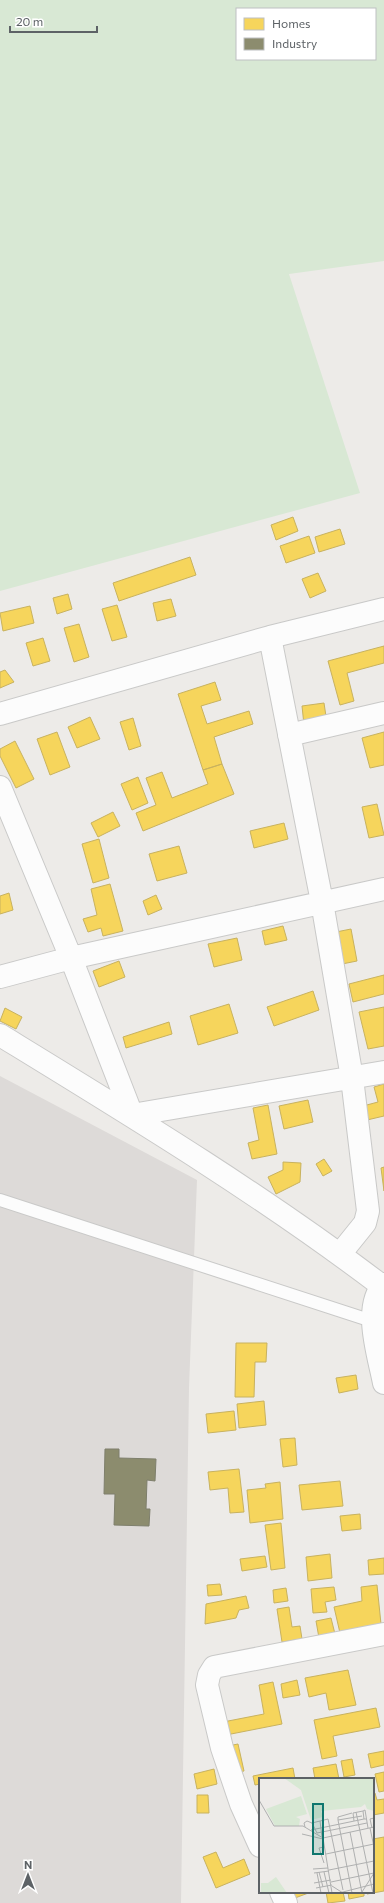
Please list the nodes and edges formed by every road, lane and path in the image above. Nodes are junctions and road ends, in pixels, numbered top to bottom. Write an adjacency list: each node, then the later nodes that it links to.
1 (384, 609): 2 (street)
2 (270, 637): 4 (street); 5 (street)
3 (384, 713): 5 (street)
4 (0, 714)
5 (290, 736): 8 (street)
6 (0, 787): 9 (street)
7 (384, 889): 8 (street)
8 (322, 902): 9 (street); 13 (street)
9 (71, 958): 10 (street); 14 (street)
10 (0, 977)
11 (0, 1035): 14 (street)
12 (384, 1072): 13 (street)
13 (352, 1078): 14 (street); 16 (street)
14 (132, 1115): 16 (street)
15 (0, 1200): 18 (lane)
16 (340, 1254): 17 (street)
17 (383, 1285): 18 (street)
18 (372, 1321): 19 (street)
19 (384, 1383)
20 (384, 1634): 21 (street)
21 (259, 1844)
22 (281, 1893): 23 (street)
23 (286, 1903)

